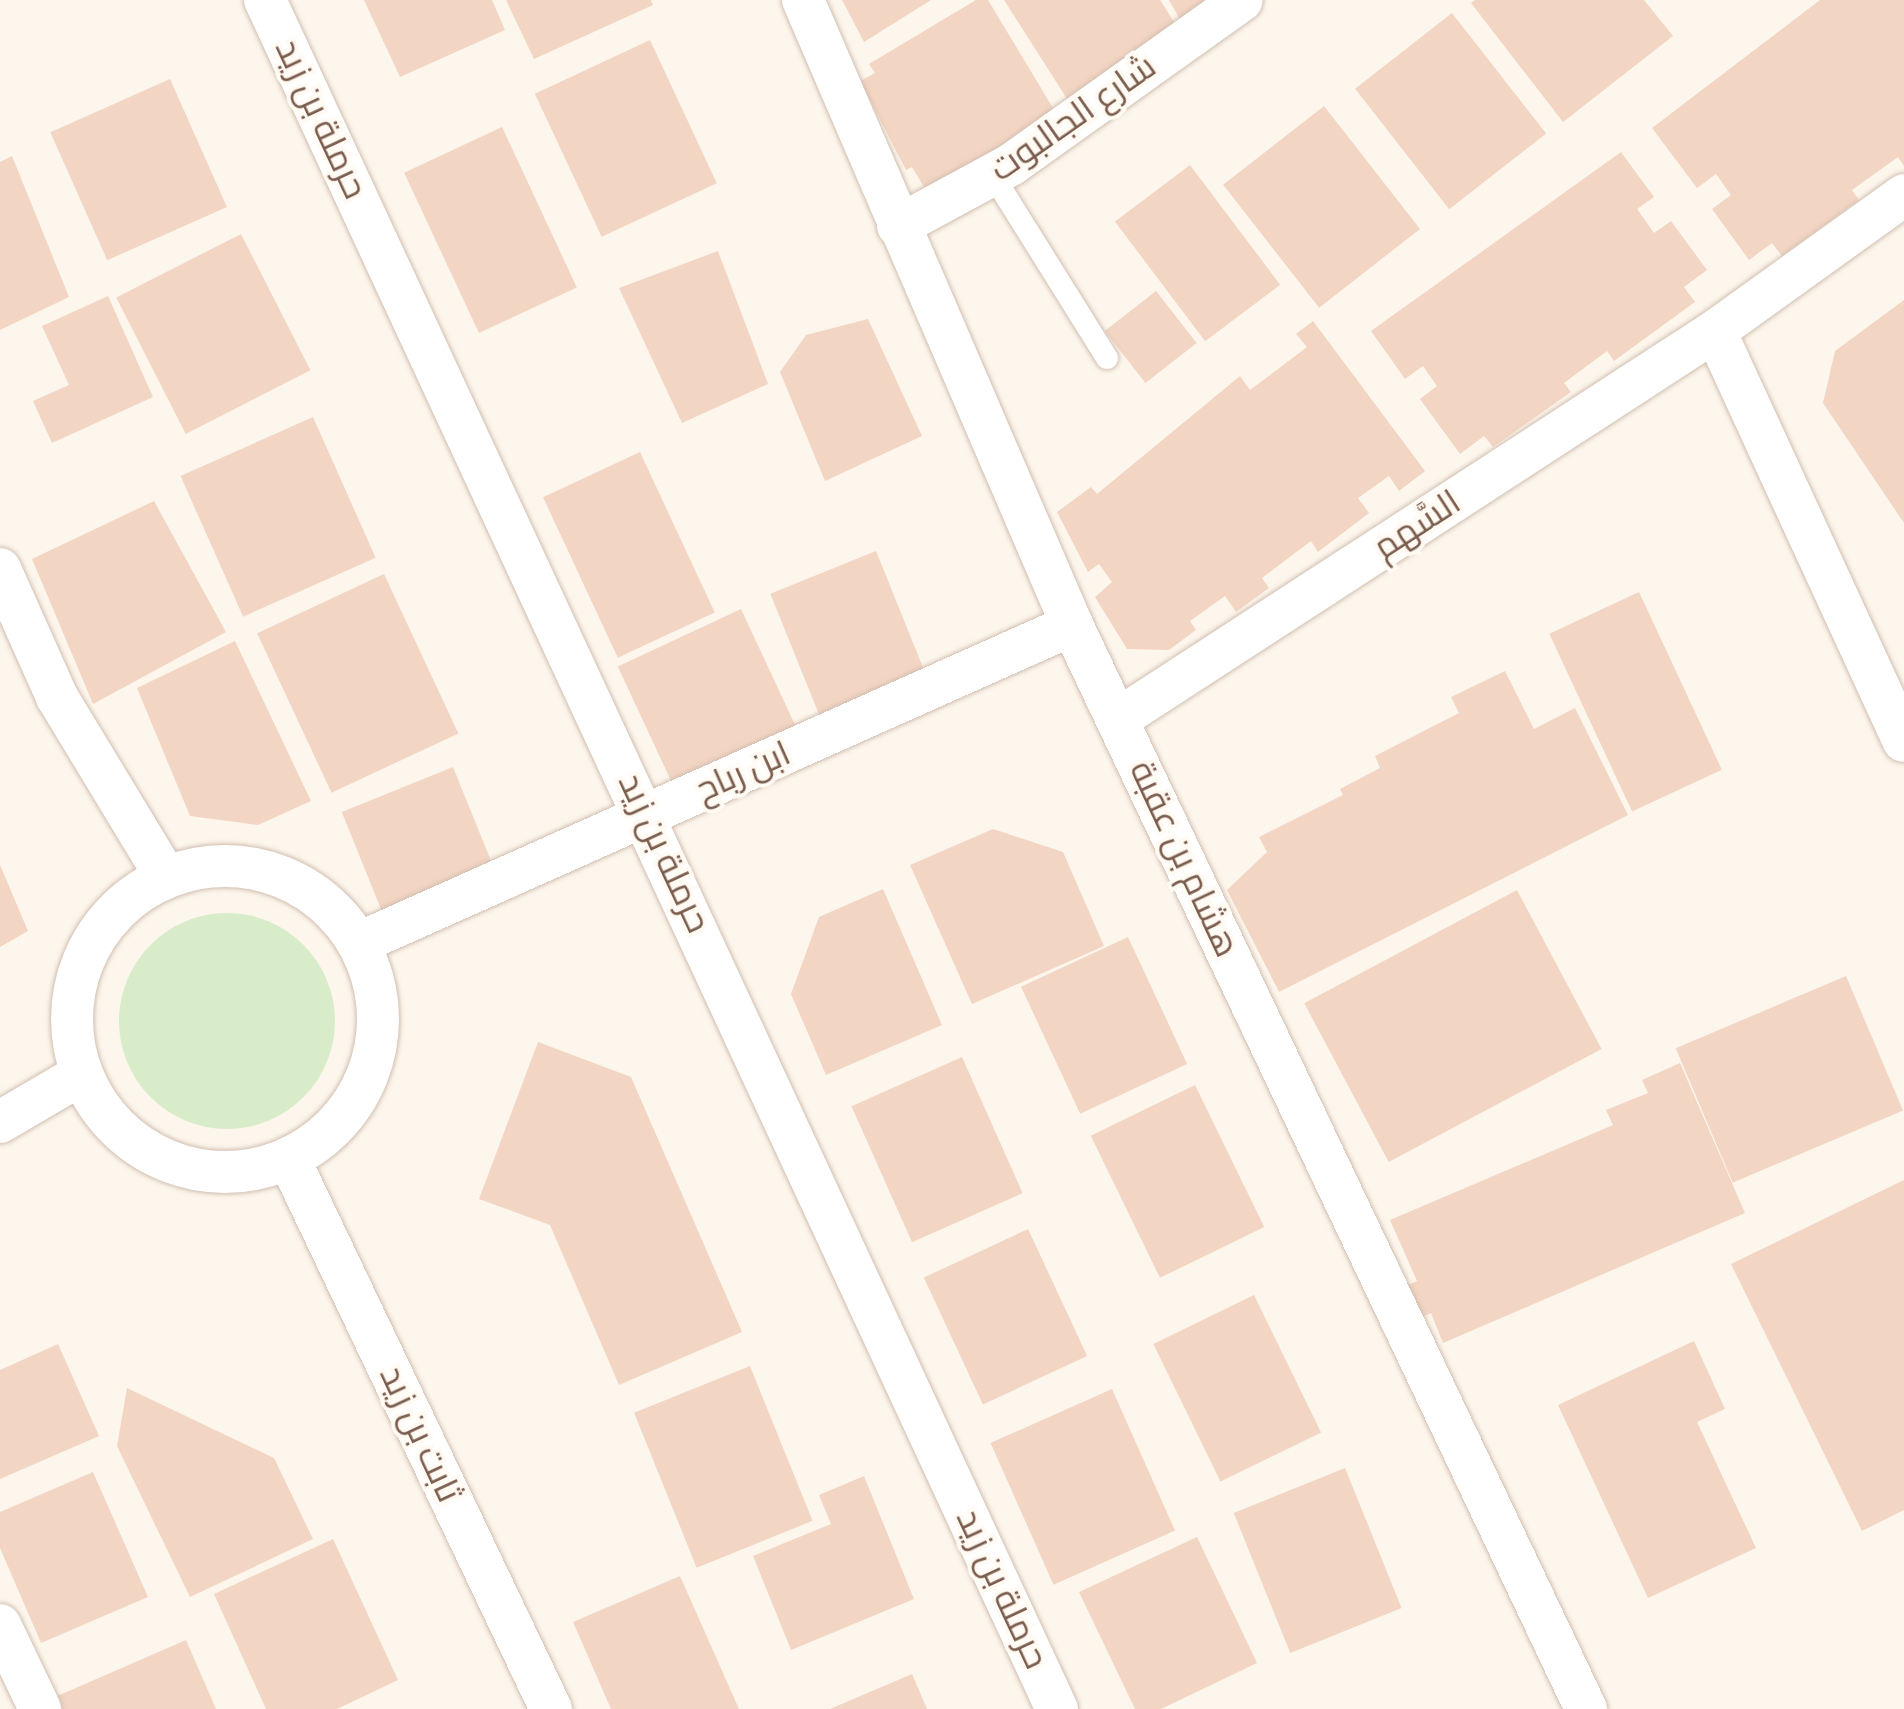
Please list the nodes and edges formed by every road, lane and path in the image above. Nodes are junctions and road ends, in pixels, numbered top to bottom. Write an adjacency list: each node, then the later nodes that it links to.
1 (265, 0): 13 (street, حرملة بن زيد)
2 (804, 0): 6 (street, هشام بن عقبة)
3 (1242, 0): 4 (street, شارع الجالبوت)
4 (992, 174): 6 (street, شارع الجالبوت); 8 (lane)
5 (1904, 194): 7 (street, السَّهم)
6 (898, 226): 10 (street, هشام بن عقبة)
7 (1716, 331): 11 (street, السَّهم); 12 (street)
8 (1107, 358)
9 (0, 570): 14 (street)
10 (1072, 624): 11 (street, هشام بن عقبة); 13 (street, ابن رباح)
11 (1118, 719): 23 (street, هشام بن عقبة)
12 (1904, 742)
13 (646, 815): 15 (street, ابن رباح); 22 (street, حرملة بن زيد)
14 (166, 878): 15 (street); 16 (street)
15 (359, 943): 18 (street)
16 (80, 1075): 17 (street); 18 (street)
17 (0, 1122)
18 (289, 1159): 21 (street, ثابت بن زيد)
19 (0, 1625): 20 (street)
20 (40, 1709)
21 (551, 1709)
22 (1057, 1709)
23 (1586, 1709)

